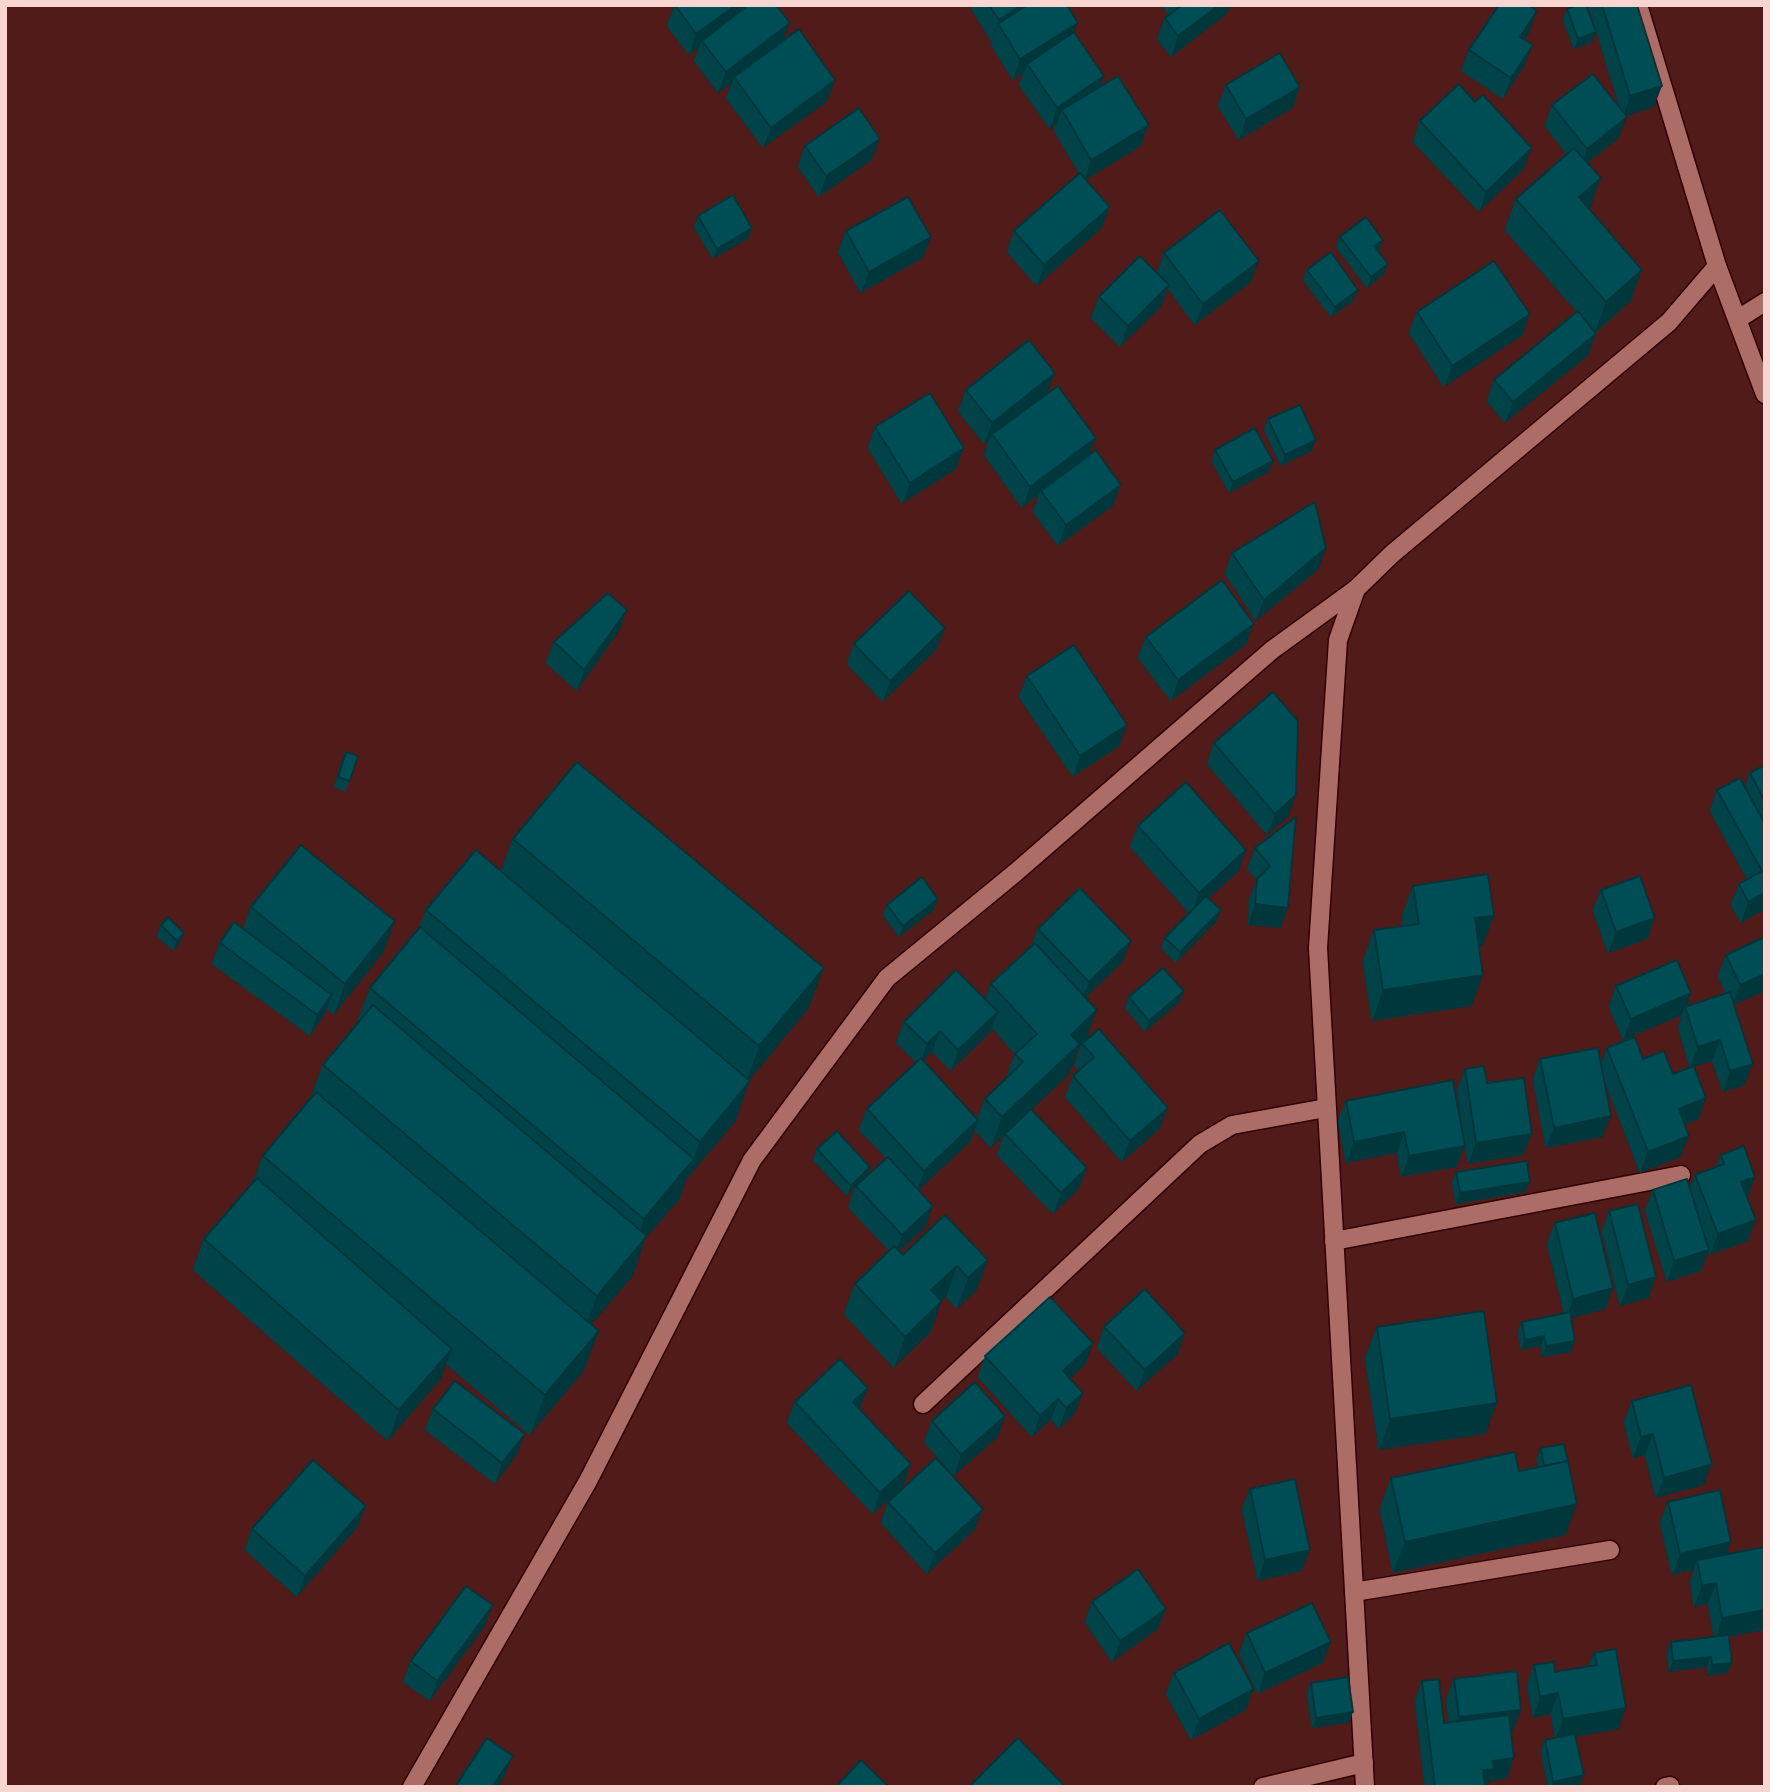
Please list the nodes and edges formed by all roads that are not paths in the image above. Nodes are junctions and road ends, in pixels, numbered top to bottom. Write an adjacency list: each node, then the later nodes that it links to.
1 (1638, 5): 2 (street)
2 (1717, 266): 4 (street); 6 (street)
3 (1765, 302): 4 (street)
4 (1738, 318): 5 (street)
5 (1765, 394)
6 (1356, 589): 7 (street); 14 (street)
7 (1326, 1108): 9 (street); 10 (street)
8 (1681, 1175): 9 (street)
9 (1334, 1241): 12 (street)
10 (923, 1404)
11 (1610, 1550): 12 (street)
12 (1354, 1592): 13 (street)
13 (1364, 1763): 15 (street); 16 (street)
14 (412, 1787)
15 (1263, 1787)
16 (1365, 1787)

